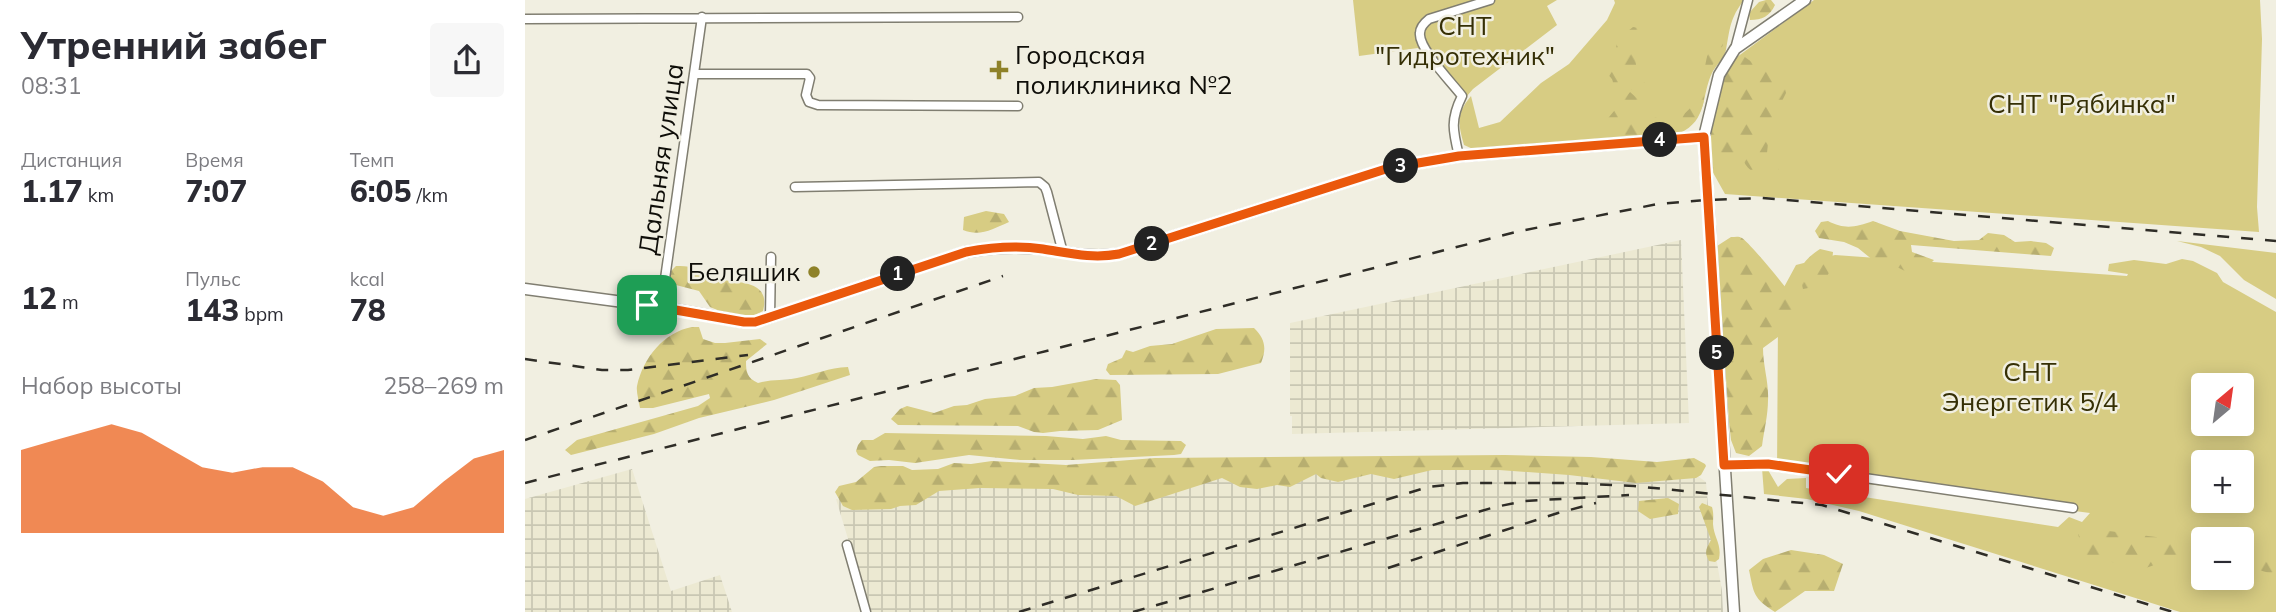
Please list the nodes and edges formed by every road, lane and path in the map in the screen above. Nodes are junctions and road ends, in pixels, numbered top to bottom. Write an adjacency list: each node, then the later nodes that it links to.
1 (1490, 0): 11 (street)
2 (1748, 0): 7 (street)
3 (1805, 0): 7 (street)
4 (702, 17): 5 (street); 6 (street); 8 (street, Дальняя улица)
5 (1018, 17)
6 (525, 19)
7 (1735, 49): 10 (street)
8 (694, 74): 9 (street); 16 (street, Дальняя улица)
9 (1018, 106)
10 (1704, 137): 11 (street); 18 (street)
11 (1459, 156): 13 (street)
12 (795, 187): 13 (street)
13 (1063, 253): 17 (street)
14 (771, 257): 17 (street)
15 (525, 289): 16 (street)
16 (661, 307): 17 (street)
17 (770, 318)
18 (1724, 465): 19 (street); 22 (street)
19 (2073, 508)
20 (847, 545): 21 (street)
21 (866, 612)
22 (1734, 612)

